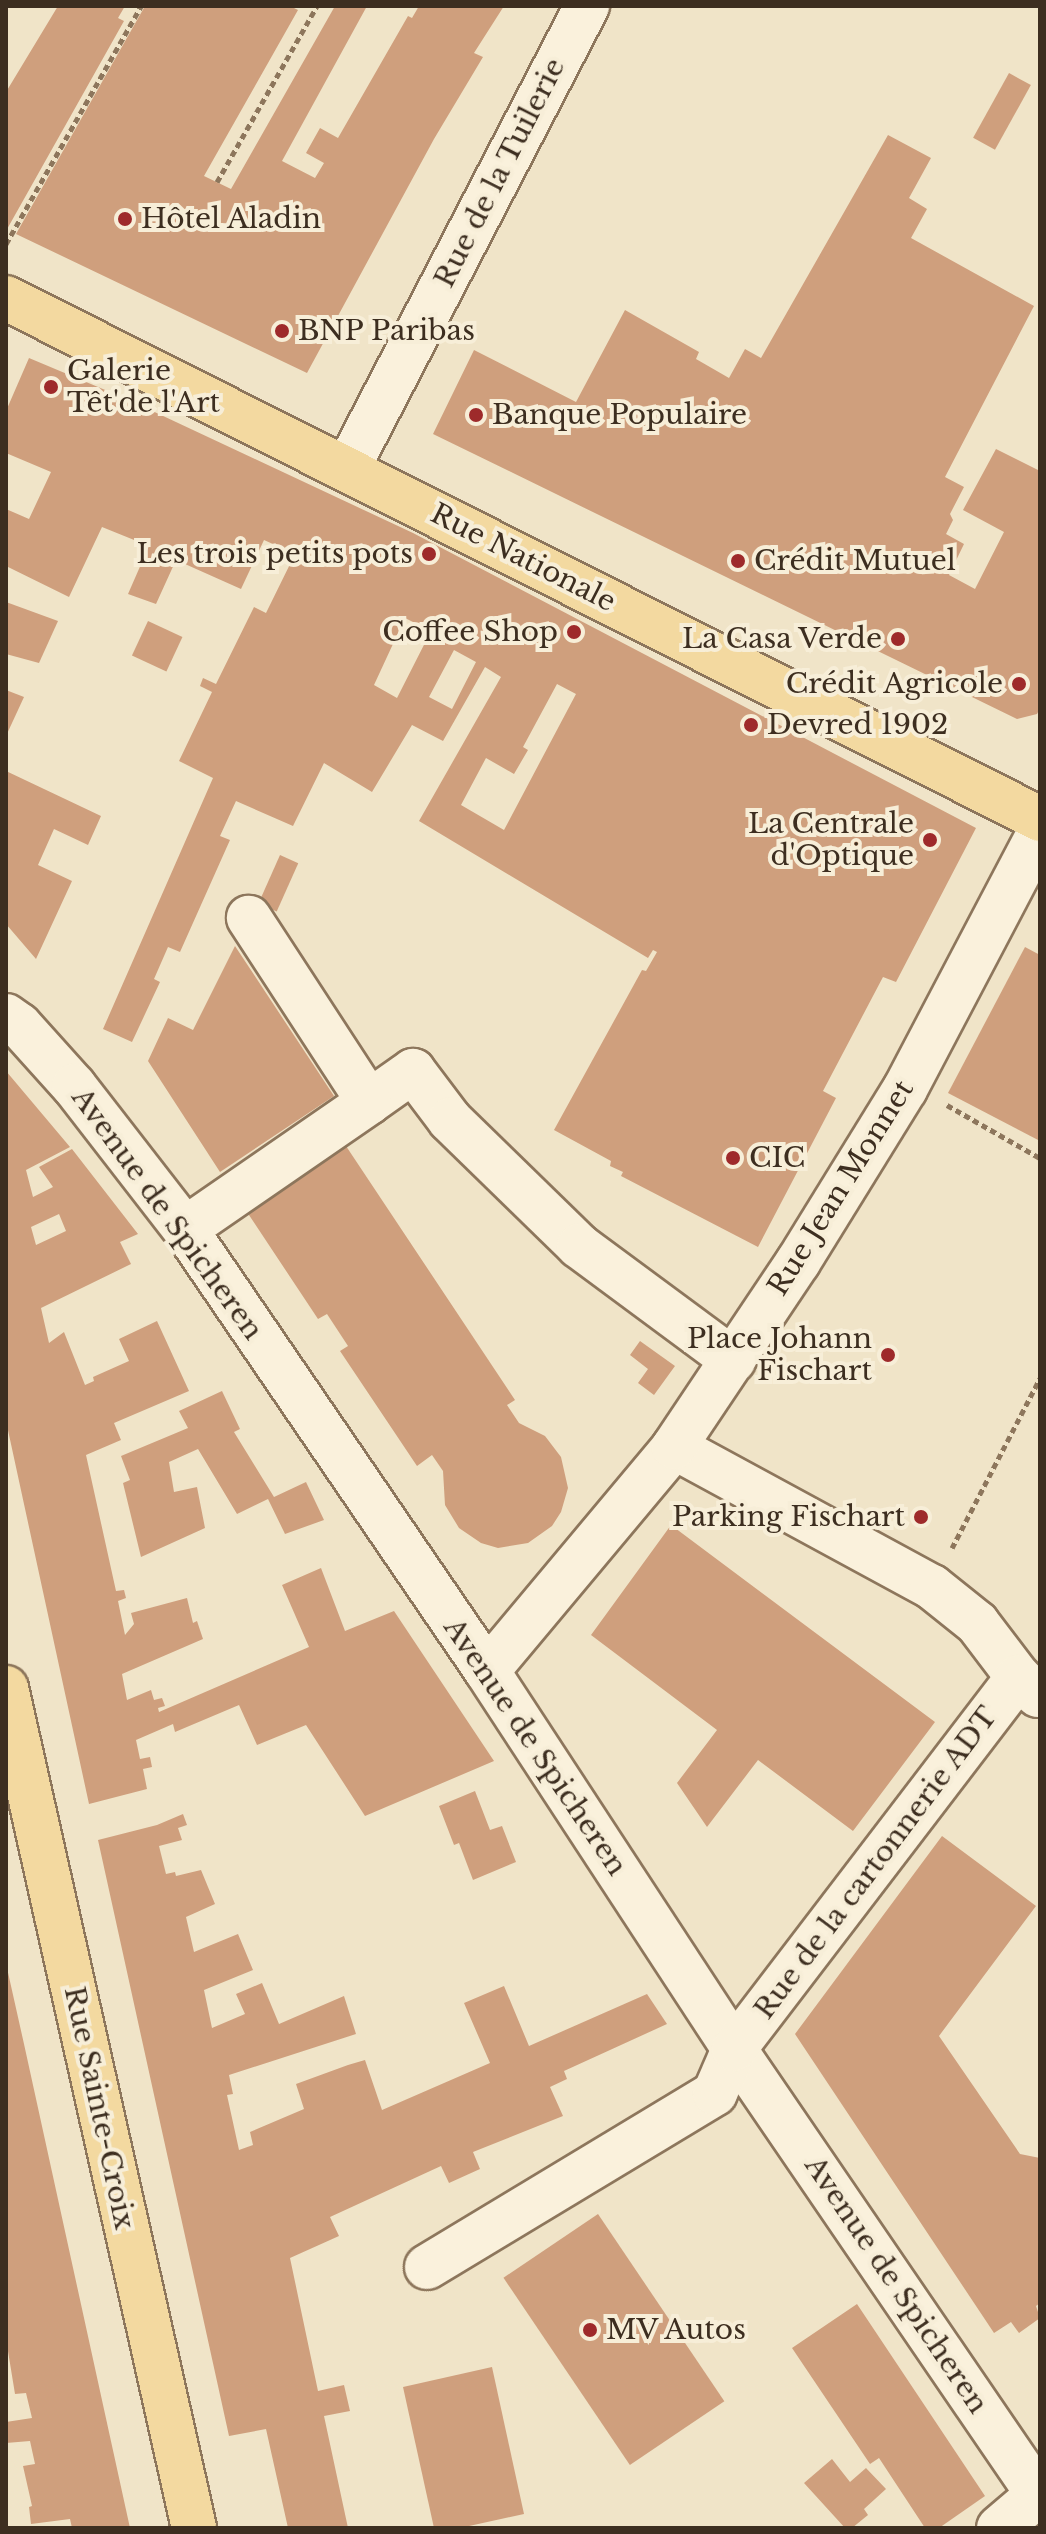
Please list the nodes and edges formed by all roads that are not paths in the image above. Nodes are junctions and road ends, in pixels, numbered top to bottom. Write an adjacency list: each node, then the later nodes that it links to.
1 (587, 6): 3 (street, Rue de la Tuilerie)
2 (6, 298): 3 (main road, Rue Nationale)
3 (347, 469): 4 (main road, Rue Nationale)
4 (1040, 819)
5 (1040, 832): 10 (street, Rue Jean Monnet)
6 (249, 918): 8 (street)
7 (6, 1016): 9 (street, Avenue de Spicheren)
8 (369, 1102): 9 (street); 10 (street)
9 (185, 1229): 12 (street, Avenue de Spicheren)
10 (733, 1360): 11 (street, Rue Jean Monnet)
11 (674, 1447): 12 (street, Rue Jean Monnet); 13 (street, Rue de la cartonnerie ADT)
12 (487, 1671): 15 (street, Avenue de Spicheren)
13 (1029, 1687): 15 (street, Rue de la cartonnerie ADT)
14 (6, 1688): 18 (main road, Rue Sainte-Croix)
15 (734, 2049): 16 (street, Rue de la cartonnerie ADT); 17 (street, Avenue de Spicheren)
16 (427, 2267)
17 (1039, 2496): 19 (street)
18 (194, 2528)
19 (999, 2528)

